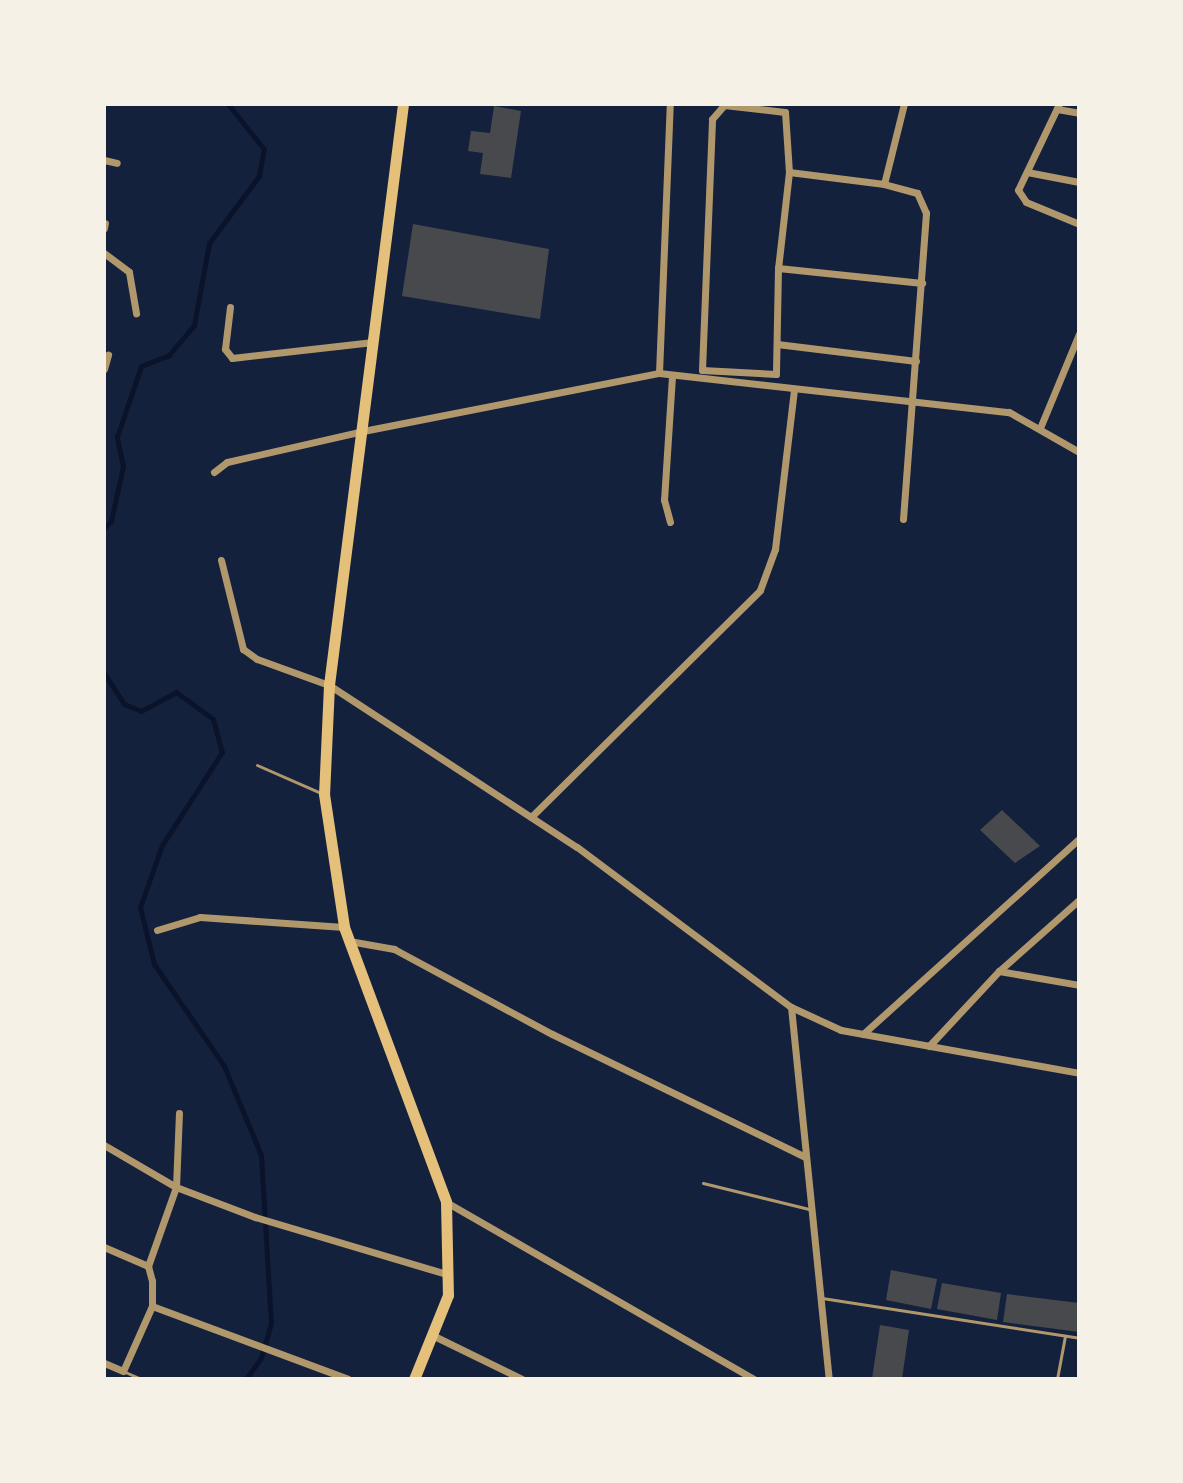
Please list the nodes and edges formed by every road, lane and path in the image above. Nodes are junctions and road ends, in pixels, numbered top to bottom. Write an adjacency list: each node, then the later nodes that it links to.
1 (403, 104): 19 (main road)
2 (670, 104): 24 (street)
3 (904, 104): 11 (street)
4 (1058, 106): 5 (street); 9 (street)
5 (1079, 113)
6 (104, 160): 7 (street)
7 (117, 163)
8 (789, 172): 11 (street); 14 (street); 20 (street)
9 (1027, 172): 10 (street); 12 (street)
10 (1079, 182)
11 (884, 184): 15 (street)
12 (1079, 224)
13 (104, 253): 17 (street)
14 (778, 268): 15 (street); 20 (street)
15 (922, 283): 22 (street)
16 (230, 307): 19 (street)
17 (136, 313)
18 (1079, 334): 28 (street)
19 (373, 342): 29 (main road)
20 (777, 344): 22 (street)
21 (108, 355): 23 (street)
22 (916, 361): 27 (street)
23 (104, 369)
24 (659, 373): 25 (street); 29 (street)
25 (672, 377): 26 (street); 33 (street)
26 (794, 390): 27 (street); 38 (street)
27 (913, 402): 28 (street); 32 (street)
28 (1040, 428): 30 (street)
29 (363, 431): 31 (street); 35 (main road)
30 (1079, 452)
31 (214, 472)
32 (903, 519)
33 (670, 522)
34 (221, 560): 35 (street)
35 (329, 685): 37 (main road); 38 (street)
36 (257, 765): 37 (lane)
37 (324, 794): 41 (main road)
38 (531, 817): 46 (street)
39 (1079, 839): 47 (street)
40 (1079, 900): 44 (street)
41 (344, 927): 42 (street); 43 (main road)
42 (157, 930)
43 (349, 941): 52 (street); 55 (main road)
44 (999, 971): 45 (street); 48 (street)
45 (1079, 985)
46 (791, 1007): 47 (street); 52 (street)
47 (863, 1034): 48 (street)
48 (929, 1046): 49 (street)
49 (1079, 1073)
50 (179, 1113): 54 (street)
51 (104, 1145): 54 (street)
52 (805, 1157): 56 (street)
53 (703, 1183): 56 (lane)
54 (176, 1187): 58 (street); 59 (street)
55 (446, 1202): 59 (main road); 71 (street)
56 (809, 1209): 60 (street)
57 (104, 1247): 58 (street)
58 (148, 1266): 61 (street)
59 (451, 1276): 62 (main road)
60 (822, 1298): 63 (lane); 72 (street)
61 (152, 1306): 66 (street); 68 (street)
62 (432, 1335): 69 (main road); 70 (street)
63 (1065, 1336): 64 (lane); 73 (lane)
64 (1079, 1338)
65 (104, 1363): 66 (street)
66 (123, 1371): 67 (lane)
67 (141, 1379)
68 (348, 1379)
69 (414, 1379)
70 (522, 1379)
71 (754, 1379)
72 (829, 1379)
73 (1057, 1379)

